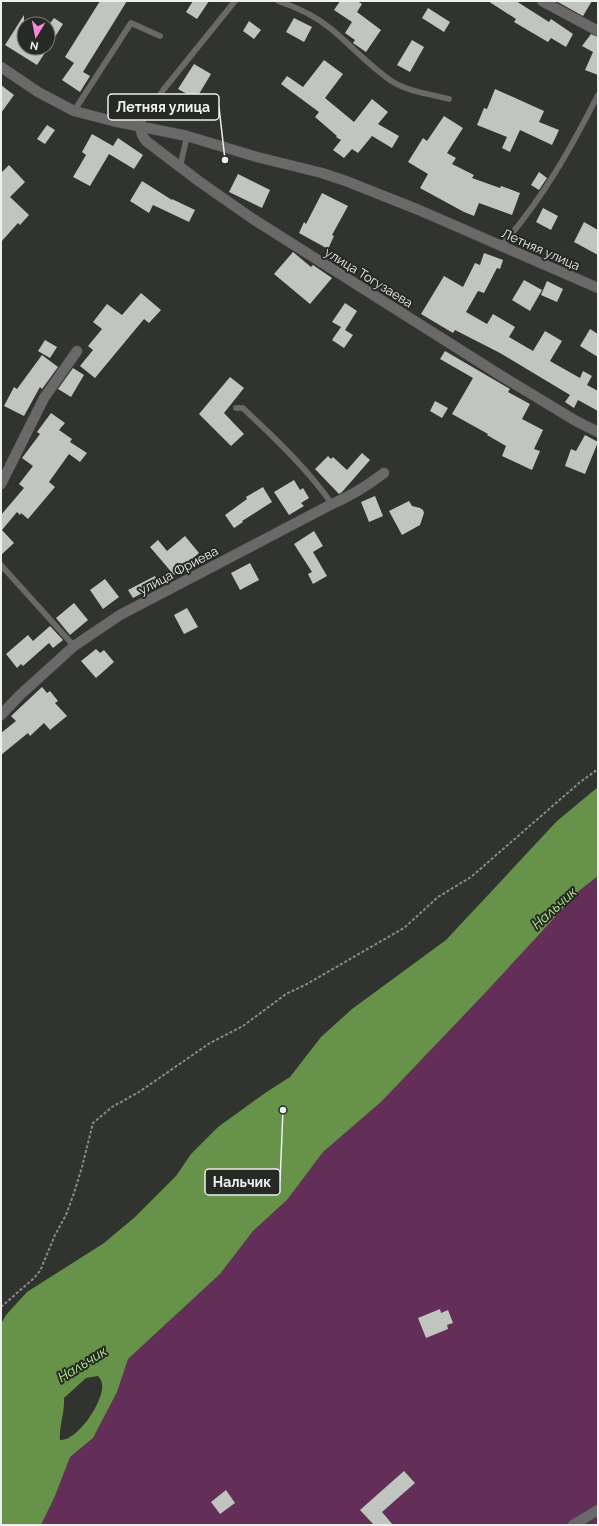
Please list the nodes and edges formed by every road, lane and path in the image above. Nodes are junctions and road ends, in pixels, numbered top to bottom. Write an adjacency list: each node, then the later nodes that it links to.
1 (235, 1): 10 (lane)
2 (278, 1): 8 (lane)
3 (542, 1): 4 (street)
4 (598, 31)
5 (160, 36): 9 (lane)
6 (1, 67): 9 (street, Летняя улица)
7 (598, 95): 13 (lane)
8 (449, 99)
9 (74, 111): 10 (street, Летняя улица)
10 (140, 127): 11 (street, Летняя улица); 12 (street, улица Тогузаева)
11 (187, 136): 12 (lane); 13 (street, Летняя улица)
12 (180, 167): 17 (street, улица Тогузаева)
13 (502, 245): 14 (street, Летняя улица)
14 (598, 288)
15 (77, 351): 19 (street)
16 (236, 408): 20 (lane)
17 (598, 432)
18 (384, 473): 20 (street, улица Фриева)
19 (1, 484)
20 (332, 504): 22 (street, улица Фриева)
21 (1, 565): 22 (lane)
22 (74, 646): 23 (street, улица Фриева)
23 (1, 715)
24 (598, 769): 25 (path)
25 (1, 1307)
26 (598, 1510): 27 (street)
27 (573, 1525)

